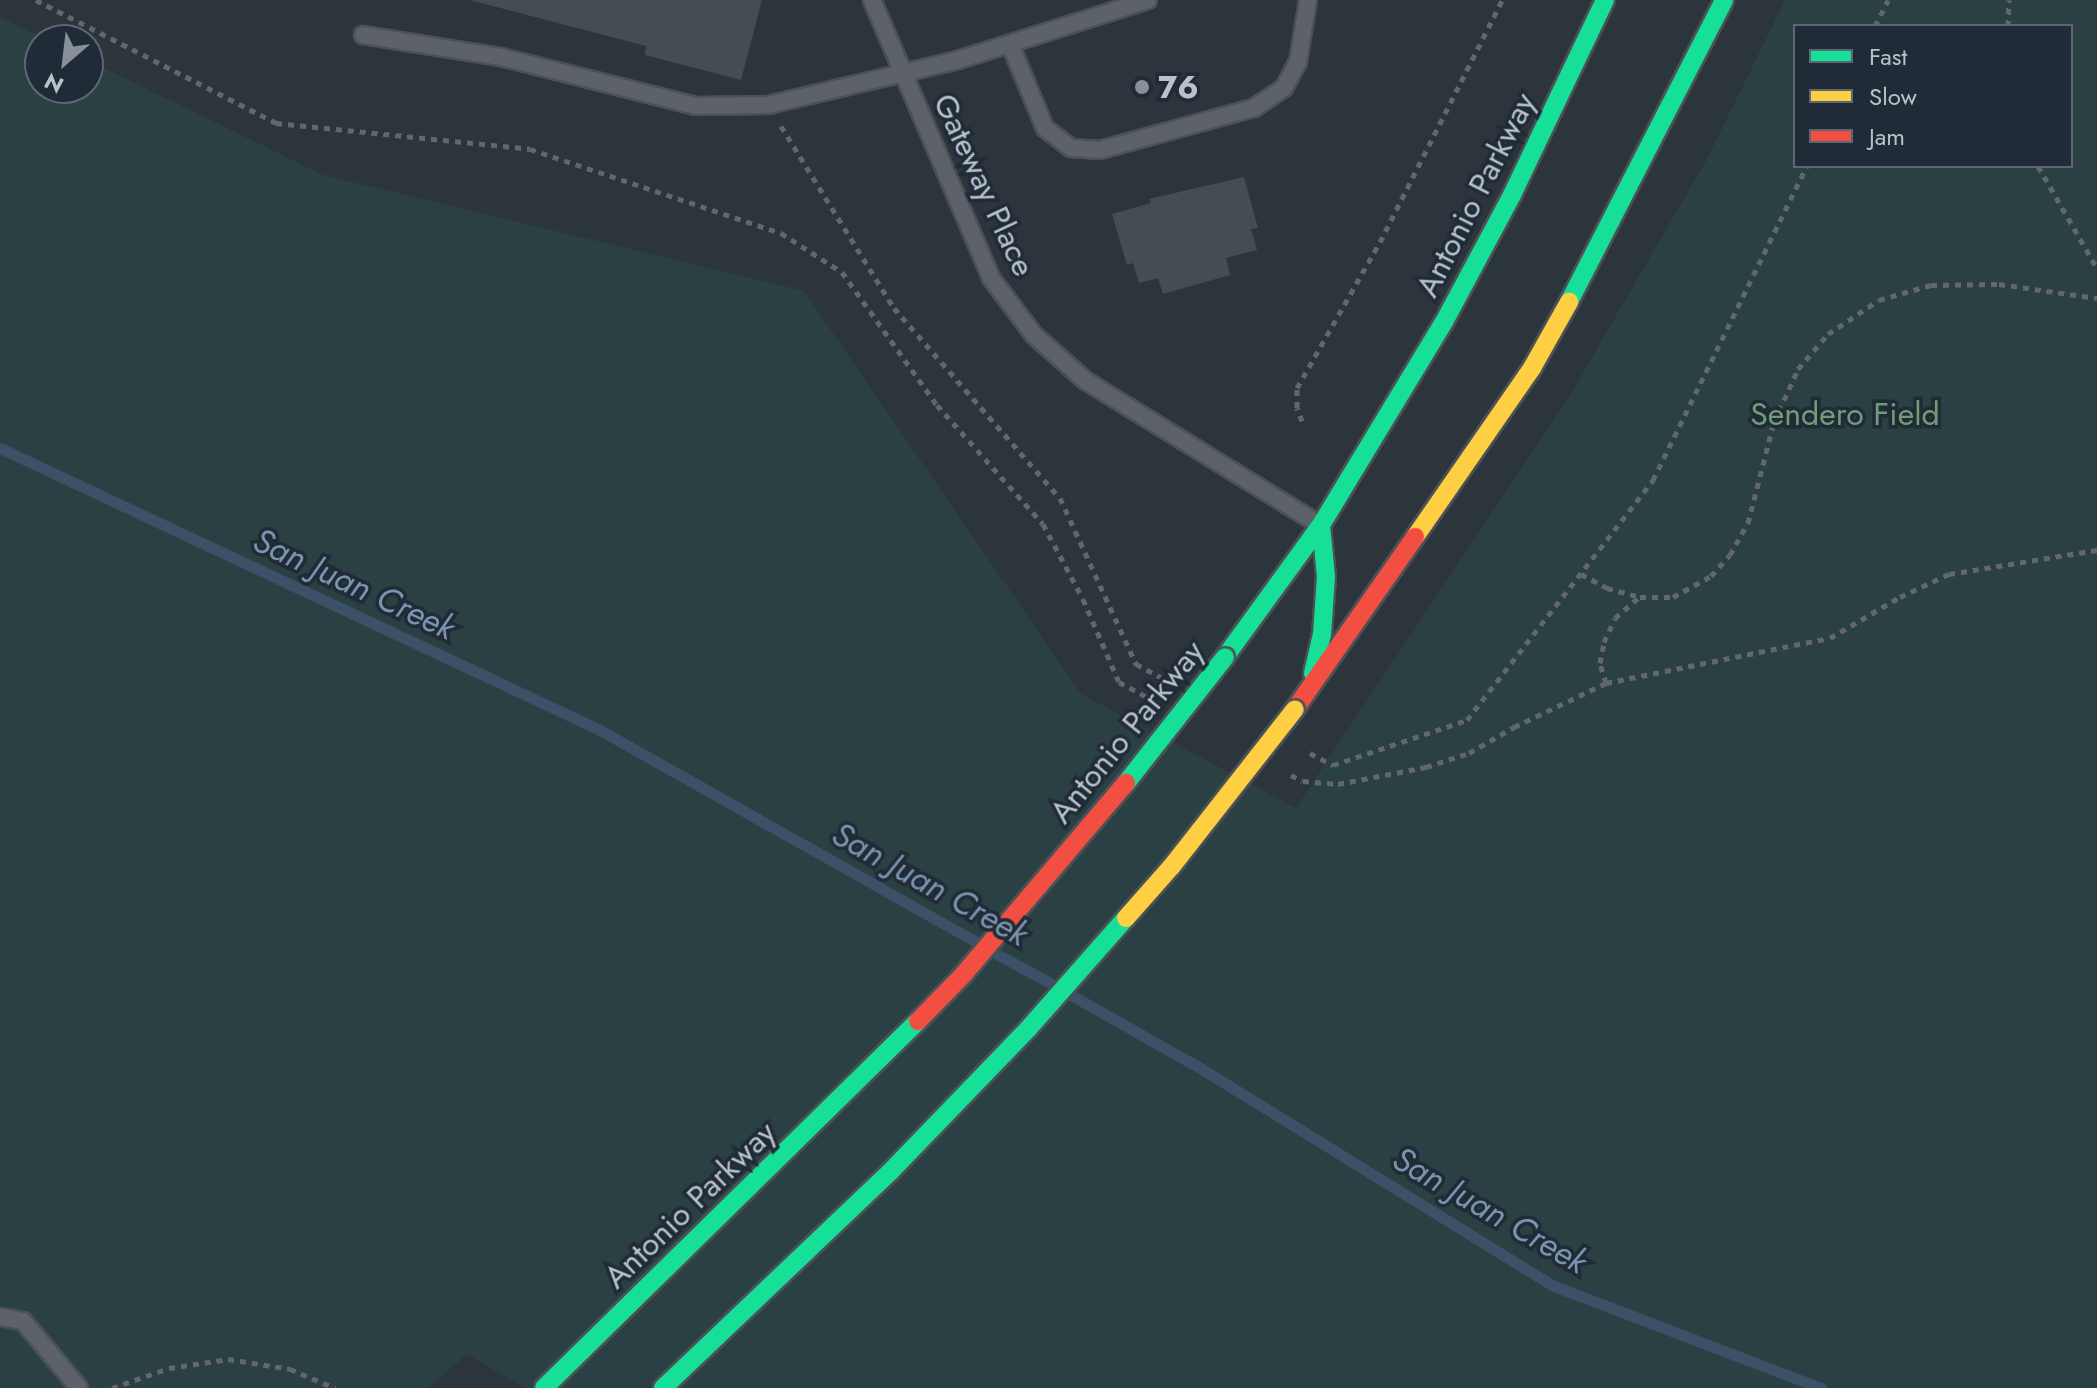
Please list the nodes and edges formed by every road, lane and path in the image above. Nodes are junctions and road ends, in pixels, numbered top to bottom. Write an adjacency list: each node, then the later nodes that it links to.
1 (36, 0): 25 (path)
2 (872, 0): 14 (lane, Gateway Place)
3 (1148, 0): 13 (lane)
4 (1308, 0): 13 (lane)
5 (1502, 0): 18 (path)
6 (1605, 0): 19 (highway, Antonio Parkway)
7 (1724, 0): 24 (highway)
8 (1888, 0): 10 (path)
9 (2009, 0): 11 (path)
10 (1876, 24)
11 (2008, 24)
12 (363, 35): 14 (lane)
13 (1010, 44): 14 (lane)
14 (902, 73): 19 (lane, Gateway Place)
15 (2039, 168): 16 (path)
16 (2097, 268)
17 (2097, 298): 22 (path)
18 (1302, 421)
19 (1321, 525): 24 (highway); 31 (highway, Antonio Parkway, bridge)
20 (2097, 550): 23 (path)
21 (1581, 574): 22 (path)
22 (1640, 597): 23 (path)
23 (1606, 683): 26 (path)
24 (1308, 691): 32 (highway, bridge)
25 (1159, 704)
26 (1277, 767)
27 (0, 1317): 28 (lane)
28 (79, 1388)
29 (112, 1388): 30 (path)
30 (335, 1388)
31 (544, 1388)
32 (663, 1388)

